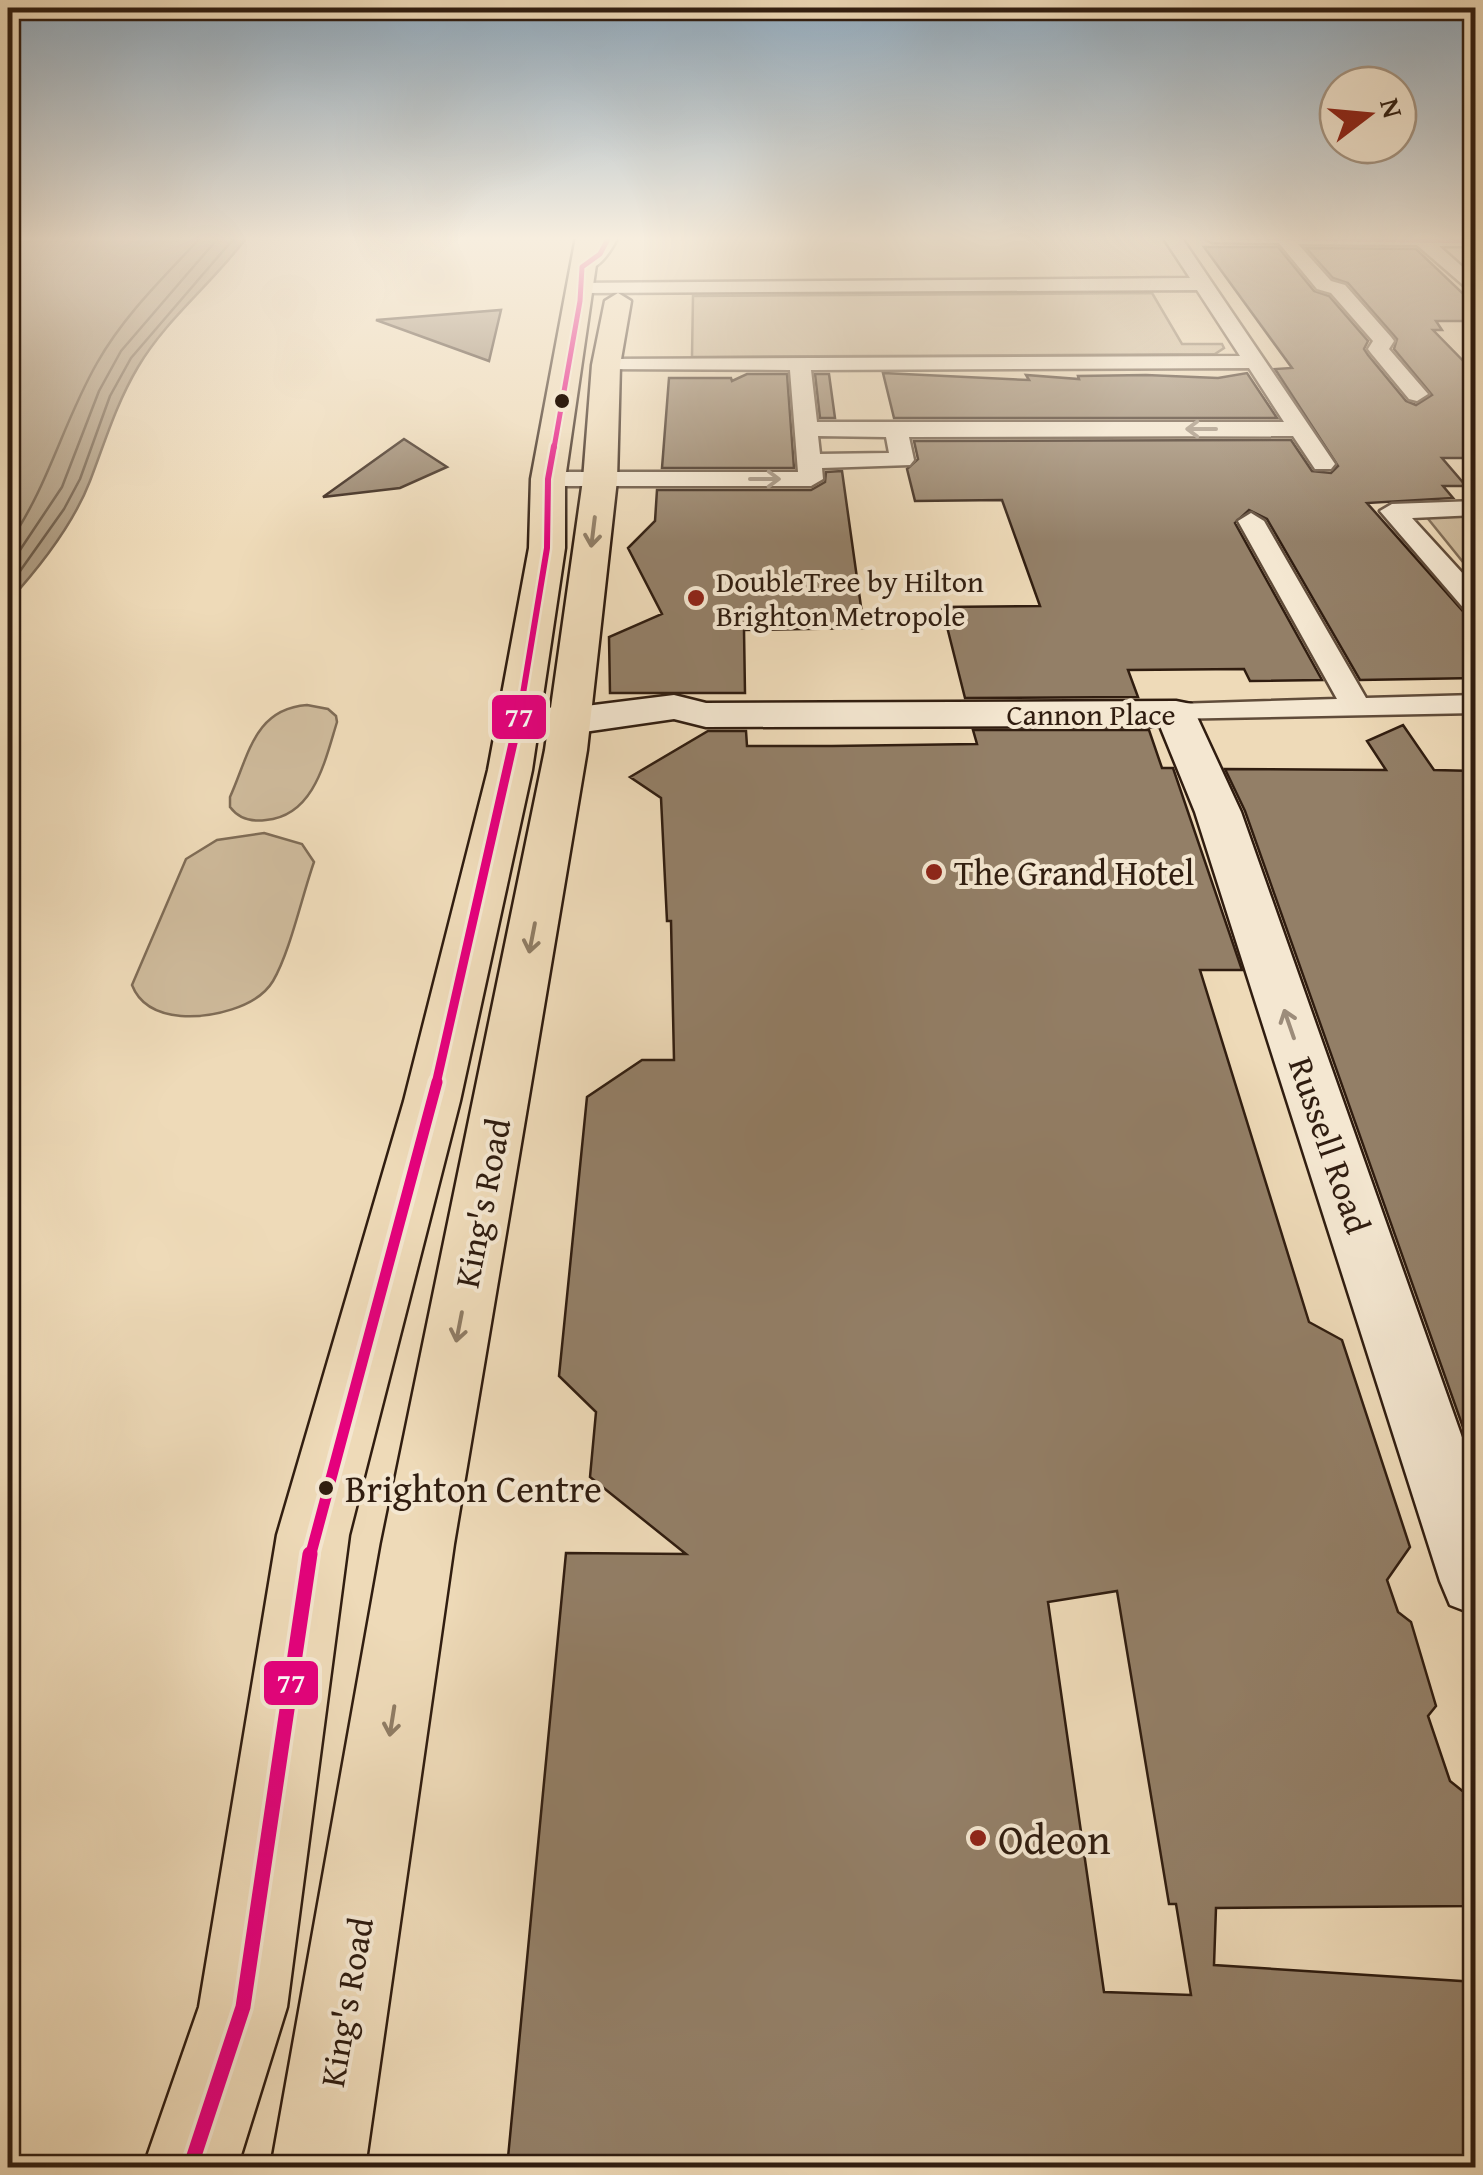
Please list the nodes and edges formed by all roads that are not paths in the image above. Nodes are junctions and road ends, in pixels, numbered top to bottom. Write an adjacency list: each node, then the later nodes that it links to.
1 (572, 338): 14 (main road, King's Road)
2 (610, 338): 7 (main road, King's Road)
3 (1239, 338): 5 (street)
4 (1382, 338): 8 (street)
5 (1254, 362): 6 (street); 9 (street)
6 (800, 364): 7 (street); 10 (street)
7 (606, 365): 15 (main road, King's Road)
8 (1417, 394)
9 (1299, 428): 11 (street, one-way to 11); 13 (street)
10 (806, 429): 11 (street); 12 (street)
11 (896, 430): 12 (street)
12 (809, 461): 15 (street, one-way to 12)
13 (1322, 464)
14 (548, 480): 15 (street); 22 (main road, King's Road)
15 (600, 480): 22 (main road, King's Road, one-way to 22)
16 (1476, 508): 18 (street)
17 (1251, 522): 20 (street)
18 (1476, 605)
19 (1476, 704): 20 (street, Cannon Place)
20 (1356, 707): 21 (street, Cannon Place)
21 (1176, 714): 22 (street, Cannon Place); 23 (street, Russell Road, one-way to 21)
22 (542, 735): 24 (main road, King's Road); 25 (main road, King's Road, one-way to 25)
23 (1476, 1580)
24 (190, 2168)
25 (318, 2168)

